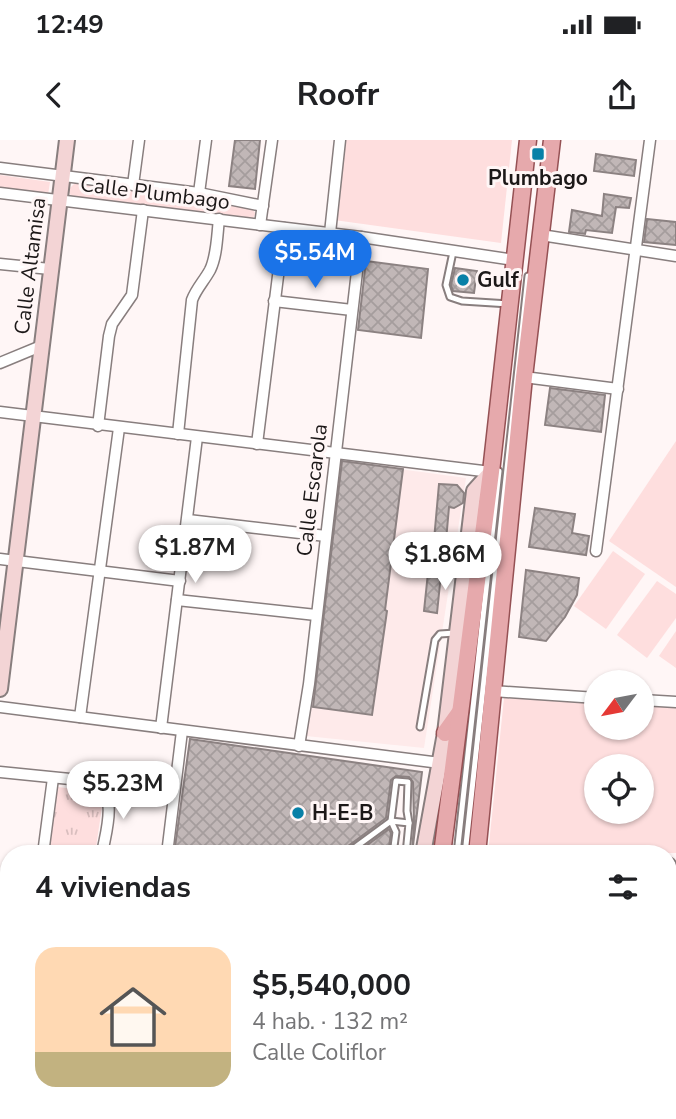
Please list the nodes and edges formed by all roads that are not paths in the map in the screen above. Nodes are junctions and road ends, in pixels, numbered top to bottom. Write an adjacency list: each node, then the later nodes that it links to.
1 (67, 140): 12 (street, Calle Altamisa)
2 (139, 140): 13 (street)
3 (206, 140): 15 (street)
4 (272, 140): 17 (street)
5 (340, 140): 23 (street)
6 (528, 140): 28 (main road)
7 (552, 140): 22 (main road)
8 (650, 140): 25 (street)
9 (0, 168): 12 (street, Calle Plumbago)
10 (533, 169): 28 (lane)
11 (541, 169): 22 (lane)
12 (62, 177): 13 (street, Calle Plumbago); 16 (street, Calle Altamisa)
13 (133, 185): 15 (street, Calle Plumbago)
14 (0, 193): 16 (street, Calle Plumbago)
15 (199, 193): 17 (street, Calle Plumbago)
16 (60, 201): 18 (street, Calle Plumbago); 30 (street, Calle Altamisa)
17 (263, 206): 20 (street)
18 (143, 210): 19 (street, Calle Plumbago); 40 (street)
19 (219, 219): 20 (street, Calle Plumbago); 42 (street)
20 (261, 225): 21 (street, Calle Plumbago)
21 (284, 228): 23 (street, Calle Plumbago); 31 (street)
22 (538, 230): 25 (street); 36 (main road)
23 (330, 233): 24 (street, Calle Plumbago)
24 (361, 237): 26 (street, Calle Plumbago); 33 (street, Calle Escarola)
25 (637, 251): 27 (street); 37 (street)
26 (453, 252): 28 (street, Calle Plumbago); 32 (lane)
27 (676, 256)
28 (522, 260): 32 (main road); 84 (lane); 85 (lane)
29 (0, 264): 30 (street)
30 (50, 269): 34 (street, Calle Altamisa)
31 (275, 300): 33 (street); 44 (street)
32 (509, 304): 46 (main road)
33 (352, 310): 45 (street, Calle Escarola)
34 (41, 346): 35 (street); 39 (street, Calle Altamisa)
35 (0, 363)
36 (524, 377): 37 (street); 59 (main road)
37 (618, 389): 49 (street)
38 (0, 412): 39 (street)
39 (34, 416): 40 (street); 50 (street, Calle Altamisa)
40 (98, 426): 41 (street)
41 (119, 428): 42 (street); 51 (street)
42 (178, 434): 43 (street)
43 (197, 438): 44 (street); 47 (street)
44 (257, 444): 45 (street)
45 (335, 453): 46 (street); 48 (street, Calle Escarola)
46 (491, 472): 53 (main road); 55 (street)
47 (188, 520): 48 (street); 52 (street)
48 (326, 536): 56 (street, Calle Escarola)
49 (596, 551)
50 (7, 560): 51 (street); 58 (street, Calle Altamisa)
51 (101, 572): 52 (street); 65 (street)
52 (180, 581): 54 (street)
53 (476, 590): 55 (main road); 64 (main road)
54 (177, 600): 56 (street); 67 (street)
55 (461, 613): 57 (street)
56 (316, 615): 70 (street, Calle Escarola)
57 (458, 633): 66 (lane); 69 (street)
58 (0, 690)
59 (493, 691): 60 (street); 86 (main road)
60 (584, 697)
61 (654, 701): 62 (street)
62 (676, 702)
63 (0, 707): 65 (street)
64 (461, 710): 69 (main road); 83 (main road)
65 (80, 718): 67 (street)
66 (420, 727)
67 (161, 728): 68 (street)
68 (182, 732): 70 (street); 78 (street)
69 (445, 733): 71 (street)
70 (299, 746): 71 (street)
71 (440, 763): 82 (street)
72 (0, 772): 73 (street)
73 (53, 778): 76 (street); 77 (street)
74 (391, 821): 75 (lane); 75 (lane); 79 (lane); 80 (lane)
75 (409, 822): 81 (lane)
76 (44, 845)
77 (103, 845)
78 (168, 845)
79 (358, 845)
80 (394, 845)
81 (407, 845)
82 (425, 845)
83 (443, 845)
84 (458, 845)
85 (466, 845)
86 (478, 845)

